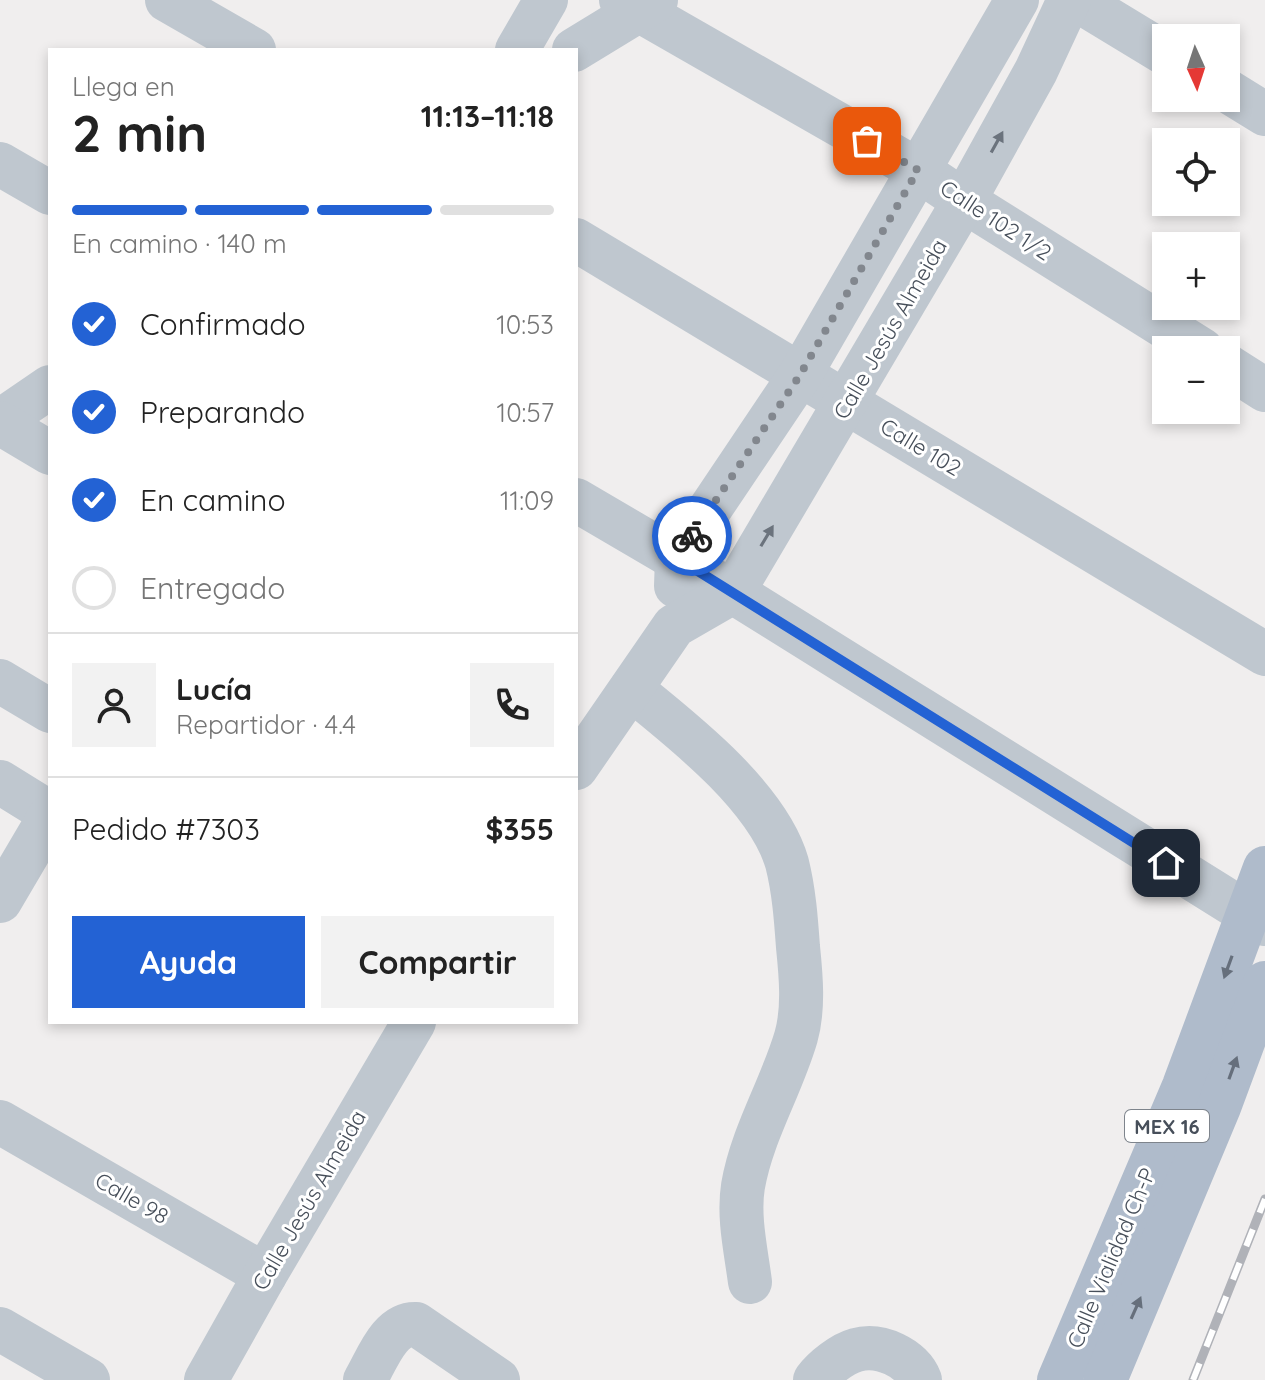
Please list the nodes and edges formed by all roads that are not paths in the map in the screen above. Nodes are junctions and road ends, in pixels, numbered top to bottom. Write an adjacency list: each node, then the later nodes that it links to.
1 (167, 0): 8 (street)
2 (546, 0): 9 (street)
3 (1017, 0): 14 (street)
4 (1069, 0): 16 (street, Calle Jesús Almeida, one-way to 4)
5 (1077, 0): 7 (street)
6 (638, 4): 10 (street); 14 (street, Calle 102 1/2)
7 (1152, 46)
8 (251, 48)
9 (518, 48)
10 (577, 48)
11 (1240, 99): 12 (street)
12 (1265, 114)
13 (0, 164): 15 (street)
14 (918, 170): 16 (street, Calle 102 1/2); 20 (street)
15 (48, 192)
16 (964, 201): 18 (street, Calle 102 1/2); 23 (street, Calle Jesús Almeida)
17 (578, 241): 20 (street, Calle 102)
18 (1180, 336)
19 (1240, 374): 22 (street)
20 (800, 375): 23 (street, Calle 102); 27 (street)
21 (48, 388): 24 (street)
22 (1265, 390)
23 (847, 403): 28 (street, Calle Jesús Almeida, one-way to 23); 30 (street, Calle 102)
24 (0, 422): 25 (street)
25 (48, 452)
26 (578, 501): 27 (street)
27 (677, 558): 28 (street); 29 (street)
28 (733, 592): 29 (street, Calle Jesús Almeida); 40 (street)
29 (674, 626): 32 (street, Calle Jesús Almeida)
30 (1265, 654)
31 (0, 681): 33 (street)
32 (631, 689): 34 (street, Calle Jesús Almeida); 45 (street)
33 (48, 710)
34 (578, 765)
35 (0, 782): 36 (street)
36 (48, 813)
37 (48, 817): 39 (street)
38 (1265, 868): 40 (main road, Calle Vialidad Ch-P / MEX 16)
39 (0, 901)
40 (1256, 919): 53 (main road, Calle Vialidad Ch-P / MEX 16, one-way to 53)
41 (1265, 983): 54 (main road, Calle Vialidad Ch-P / MEX 16, one-way to 41)
42 (413, 1024): 44 (street, Calle Jesús Almeida)
43 (0, 1122): 44 (street, Calle 98)
44 (265, 1275): 48 (street, Calle Jesús Almeida)
45 (750, 1282)
46 (0, 1329): 47 (street)
47 (88, 1380)
48 (206, 1380)
49 (365, 1380): 50 (street)
50 (498, 1380)
51 (815, 1380): 52 (street)
52 (920, 1380)
53 (1059, 1380)
54 (1105, 1380)

